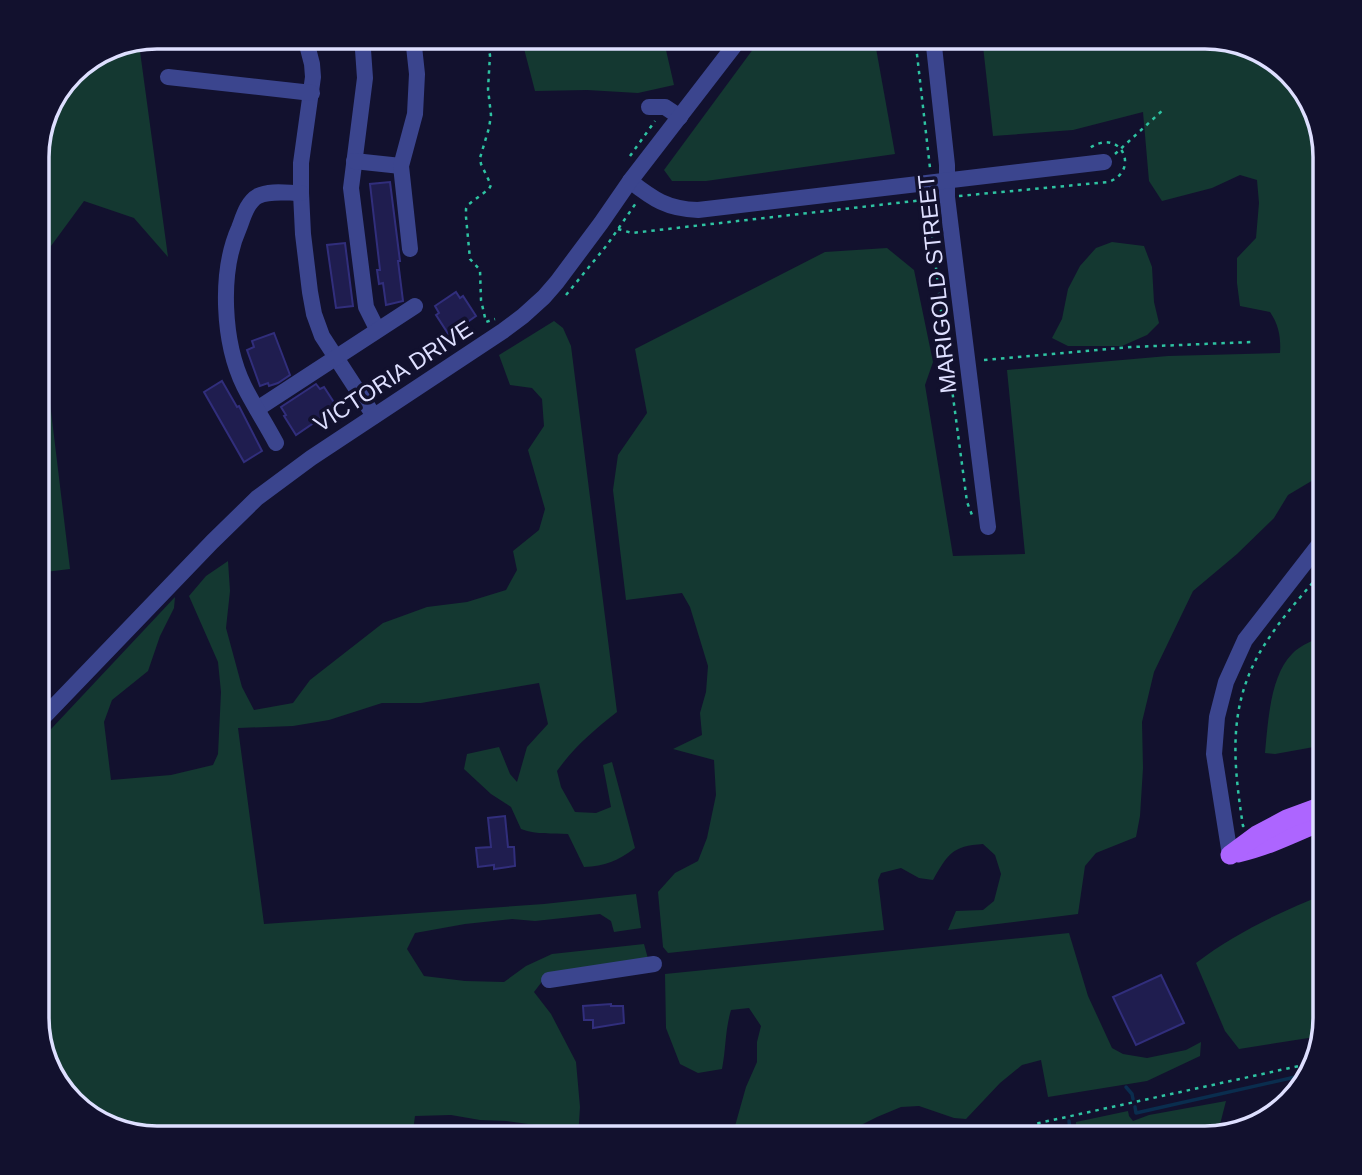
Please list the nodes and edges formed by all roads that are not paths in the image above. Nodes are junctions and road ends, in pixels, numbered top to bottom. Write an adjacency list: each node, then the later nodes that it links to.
1 (308, 49): 7 (street)
2 (414, 49): 12 (street)
3 (732, 49): 9 (street, VICTORIA DRIVE)
4 (934, 49): 13 (street, MARIGOLD STREET)
5 (363, 50): 10 (street)
6 (169, 77): 7 (street)
7 (312, 93): 15 (street)
8 (657, 107): 9 (street)
9 (680, 117): 14 (street, VICTORIA DRIVE)
10 (354, 161): 12 (street); 18 (street)
11 (1104, 162): 13 (street)
12 (401, 166): 16 (street)
13 (947, 180): 14 (street); 23 (street, MARIGOLD STREET)
14 (630, 181): 21 (street, VICTORIA DRIVE)
15 (301, 193): 19 (street); 20 (street)
16 (410, 249)
17 (415, 306): 18 (street)
18 (377, 330): 19 (street)
19 (336, 358): 20 (street); 21 (street)
20 (257, 409): 22 (street)
21 (374, 416): 25 (street, VICTORIA DRIVE)
22 (276, 443)
23 (988, 527)
24 (1313, 552): 28 (street)
25 (49, 711)
26 (1313, 810): 28 (main road)
27 (1313, 825): 28 (main road)
28 (1230, 855)
29 (654, 964): 30 (street)
30 (549, 980)

